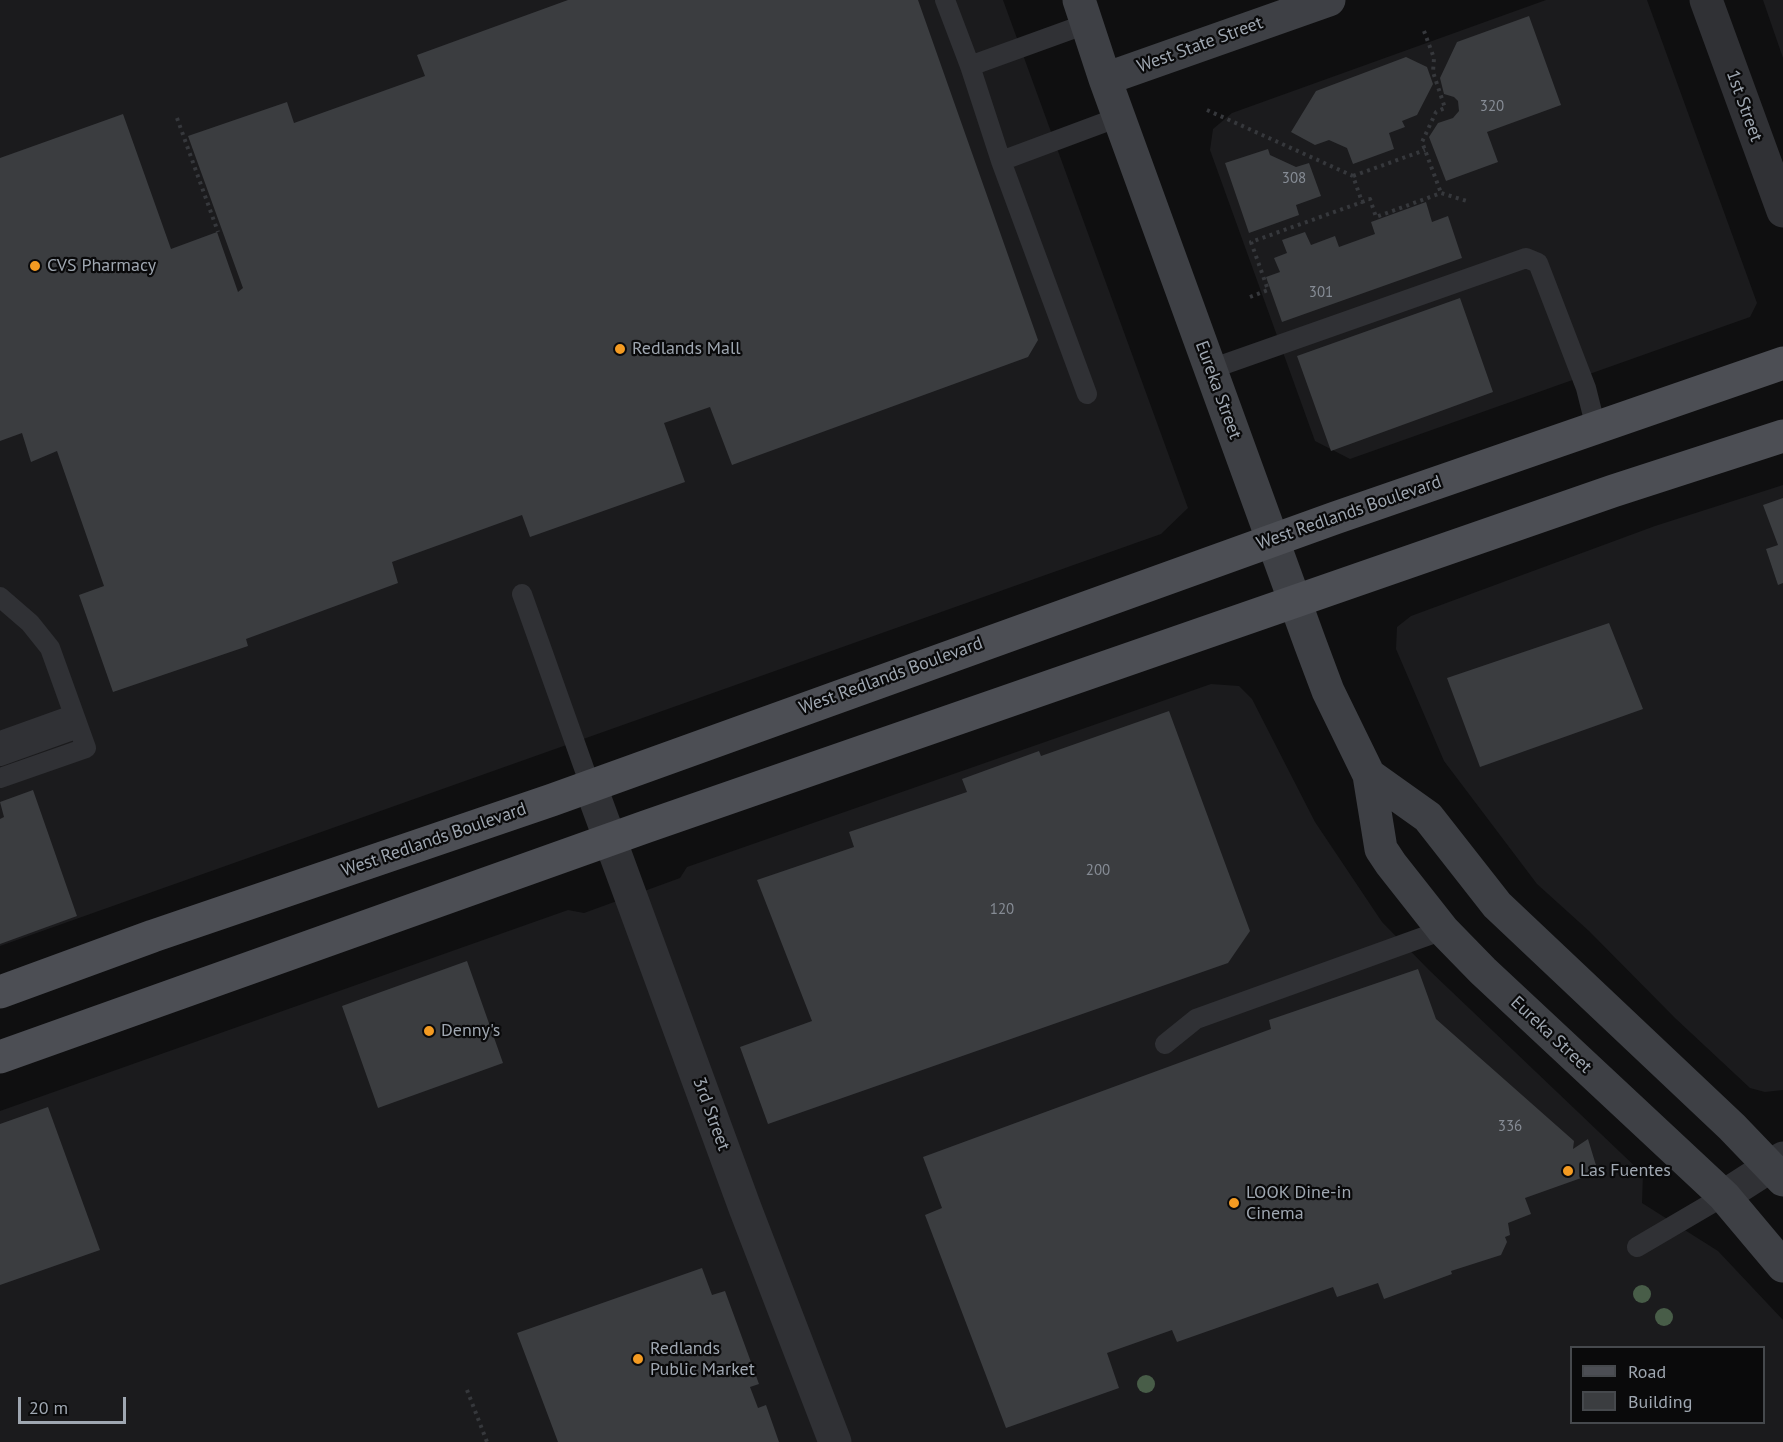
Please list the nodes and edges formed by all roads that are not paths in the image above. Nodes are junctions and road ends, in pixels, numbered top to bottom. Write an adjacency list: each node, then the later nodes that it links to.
1 (945, 0): 5 (lane)
2 (1329, 0): 6 (street, West State Street)
3 (1706, 0): 9 (street, 1st Street)
4 (1082, 12): 5 (lane); 6 (street, Eureka Street)
5 (970, 66): 8 (lane)
6 (1105, 79): 7 (street, Eureka Street)
7 (1119, 117): 8 (lane); 11 (street, Eureka Street)
8 (1001, 161): 12 (lane)
9 (1783, 211)
10 (1783, 363): 13 (main road, West Redlands Boulevard)
11 (1211, 369): 13 (lane); 15 (street, Eureka Street)
12 (1087, 394)
13 (1596, 428): 15 (main road, West Redlands Boulevard)
14 (1783, 436): 18 (main road)
15 (1271, 540): 18 (street, Eureka Street); 24 (main road, West Redlands Boulevard)
16 (522, 594): 24 (lane)
17 (0, 597): 19 (lane)
18 (1294, 601): 22 (street, Eureka Street); 25 (main road)
19 (75, 722): 20 (lane); 21 (lane); 23 (lane)
20 (0, 741)
21 (0, 756)
22 (1369, 775): 26 (street, Eureka Street); 30 (street, Eureka Street)
23 (0, 778)
24 (590, 785): 25 (street, 3rd Street); 27 (main road, West Redlands Boulevard)
25 (610, 840): 29 (main road); 34 (street, 3rd Street)
26 (1443, 930): 28 (lane); 31 (street, Eureka Street)
27 (0, 992)
28 (1165, 1044)
29 (0, 1057)
30 (1779, 1168): 31 (street)
31 (1724, 1196): 32 (lane); 33 (street, Eureka Street)
32 (1637, 1247)
33 (1783, 1266)
34 (835, 1442)

